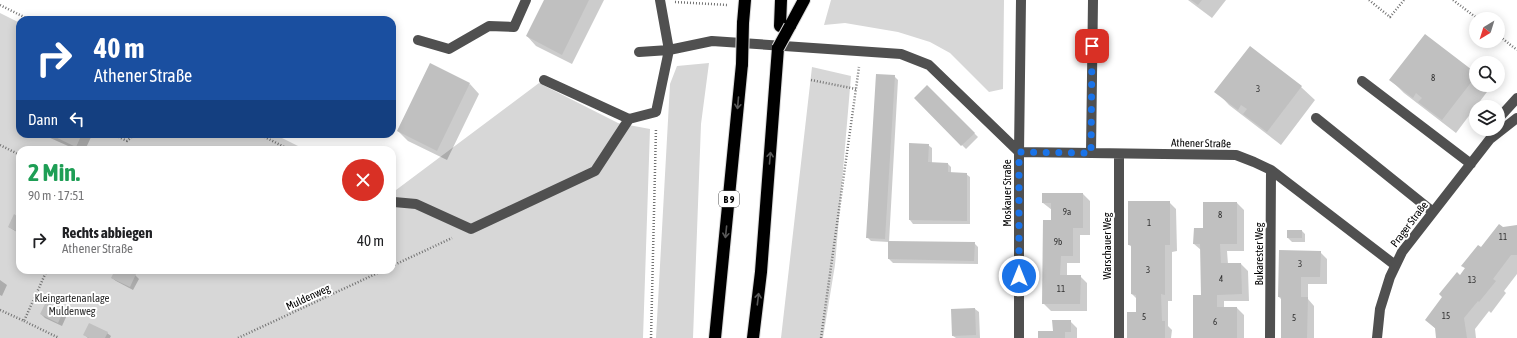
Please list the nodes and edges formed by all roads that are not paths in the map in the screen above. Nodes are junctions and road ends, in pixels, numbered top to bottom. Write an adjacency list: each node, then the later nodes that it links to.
1 (526, 0): 9 (street)
2 (661, 0): 10 (street)
3 (745, 0): 29 (highway, B 9, one-way to 29, bridge)
4 (781, 0): 8 (highway)
5 (804, 0): 8 (highway)
6 (1021, 0): 21 (street, Moskauer Straße)
7 (1093, 0): 22 (street)
8 (785, 26): 30 (highway, one-way to 8)
9 (418, 40)
10 (669, 50): 11 (street); 18 (street); 21 (street)
11 (639, 52)
12 (544, 80): 18 (street)
13 (1362, 82): 24 (street)
14 (1517, 98): 15 (street)
15 (1505, 111)
16 (1316, 118): 27 (street)
17 (1517, 118): 20 (street, Prager Straße)
18 (629, 119): 26 (street)
19 (1491, 136): 20 (street, Prager Straße)
20 (1490, 139): 24 (street, Prager Straße)
21 (1019, 152): 22 (street, Athener Straße); 31 (street, Moskauer Straße)
22 (1091, 153): 23 (street, Athener Straße)
23 (1119, 154): 25 (street, Athener Straße); 32 (street, Warschauer Weg)
24 (1471, 164): 27 (street, Prager Straße)
25 (1271, 170): 28 (street, Athener Straße); 33 (street, Bukarester Weg)
26 (396, 202)
27 (1433, 212): 28 (street, Prager Straße)
28 (1395, 265): 34 (street, Prager Straße)
29 (715, 338)
30 (753, 338)
31 (1019, 338)
32 (1119, 338)
33 (1270, 338)
34 (1377, 338)

